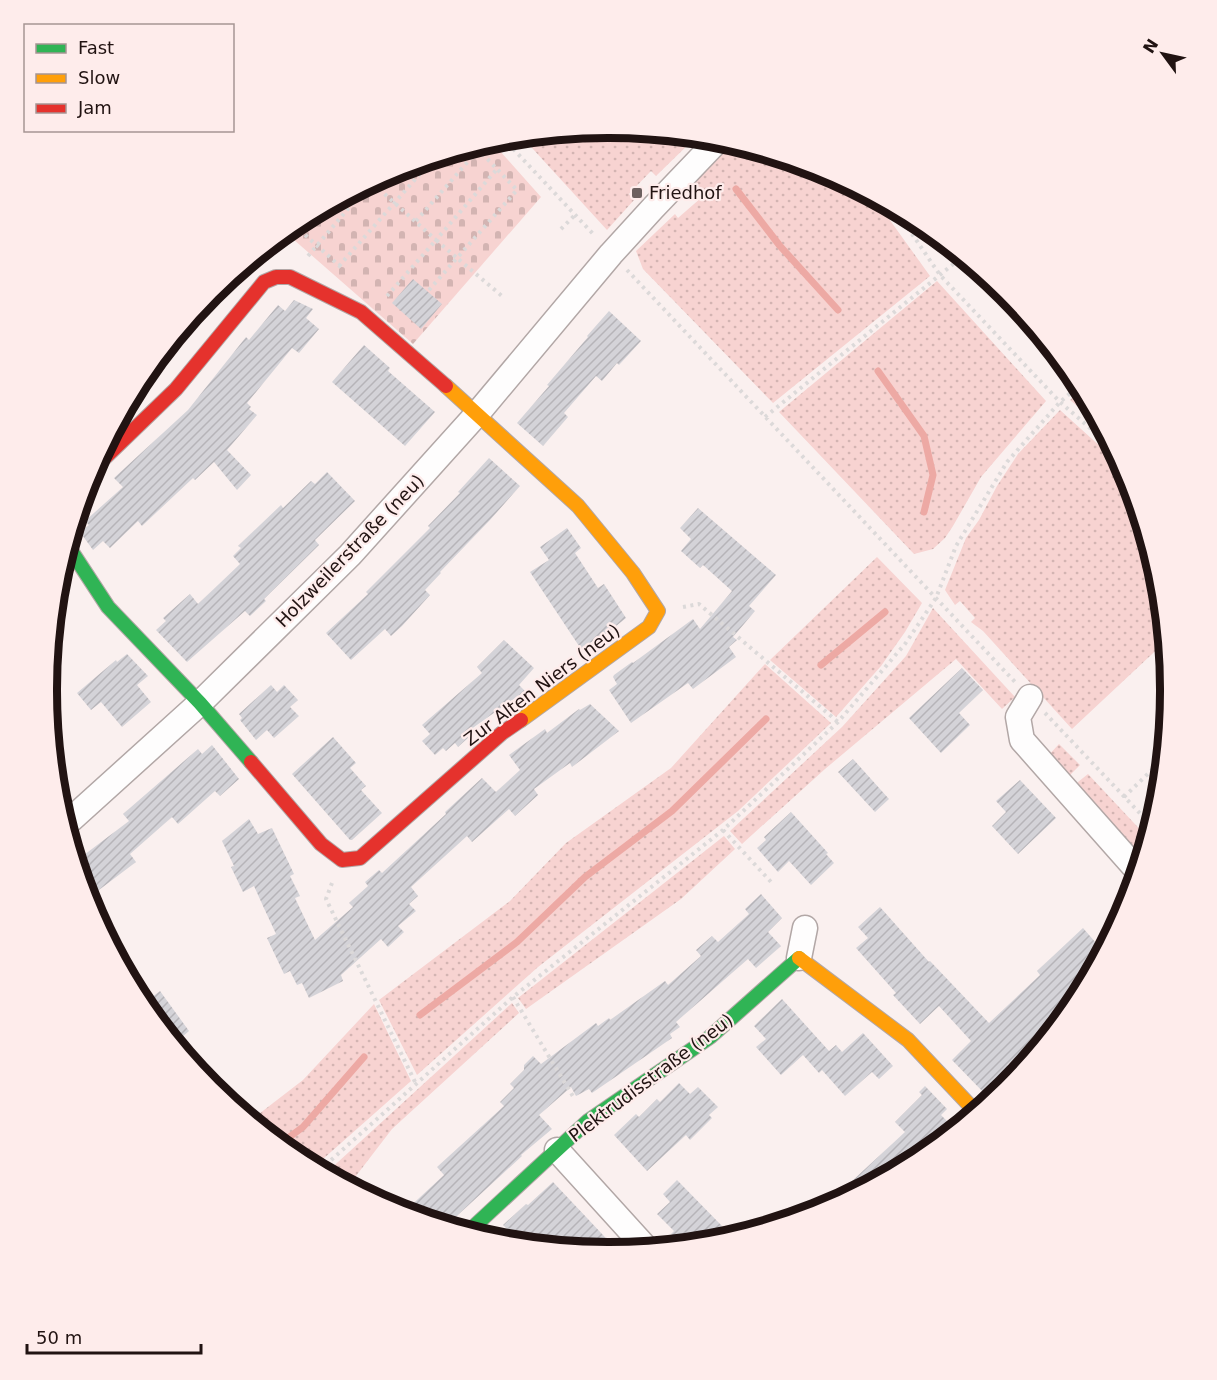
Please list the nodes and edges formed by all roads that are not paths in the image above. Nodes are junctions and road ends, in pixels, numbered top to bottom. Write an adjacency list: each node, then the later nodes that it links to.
1 (710, 148): 2 (street, Holzweilerstraße (neu))
2 (477, 414): 3 (street); 6 (street, Holzweilerstraße (neu)); 6 (street, Zur Alten Niers (neu))
3 (112, 451)
4 (74, 555): 6 (street)
5 (1030, 697): 8 (street)
6 (200, 703): 7 (street, Holzweilerstraße (neu))
7 (73, 818)
8 (1132, 864)
9 (805, 928): 10 (street)
10 (799, 958): 11 (street); 12 (street, Plektrudisstraße (neu))
11 (971, 1106)
12 (557, 1150): 13 (street, Plektrudisstraße (neu)); 14 (street, Plektrudisstraße (neu))
13 (475, 1225)
14 (639, 1240)

